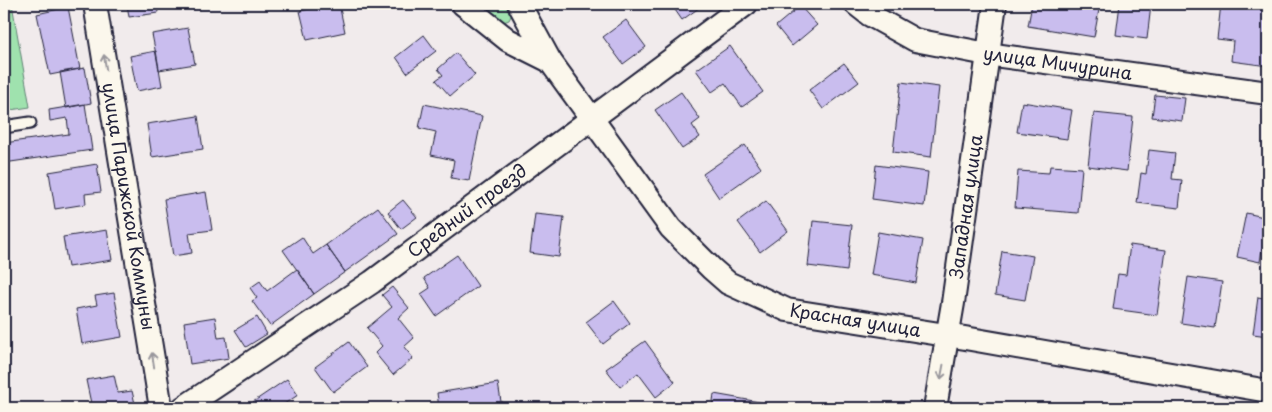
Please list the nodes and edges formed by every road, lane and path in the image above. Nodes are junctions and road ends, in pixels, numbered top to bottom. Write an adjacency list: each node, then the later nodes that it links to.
1 (95, 4): 15 (street, улица Парижской Коммуны, one-way to 1)
2 (463, 4): 8 (street, Красная улица)
3 (519, 4): 8 (street, Красная улица)
4 (746, 4): 10 (street, Средний проезд)
5 (856, 4): 7 (street, улица Мичурина)
6 (995, 4): 7 (street, Западная улица)
7 (987, 54): 9 (street, улица Мичурина); 13 (street, Западная улица)
8 (550, 61): 10 (street, Красная улица)
9 (1268, 93)
10 (591, 119): 13 (street, Красная улица); 16 (street, Средний проезд)
11 (30, 123): 12 (lane)
12 (4, 127)
13 (949, 335): 14 (street, Красная улица); 17 (street, Западная улица, one-way to 17)
14 (1268, 391)
15 (161, 408)
16 (183, 408)
17 (935, 408)

